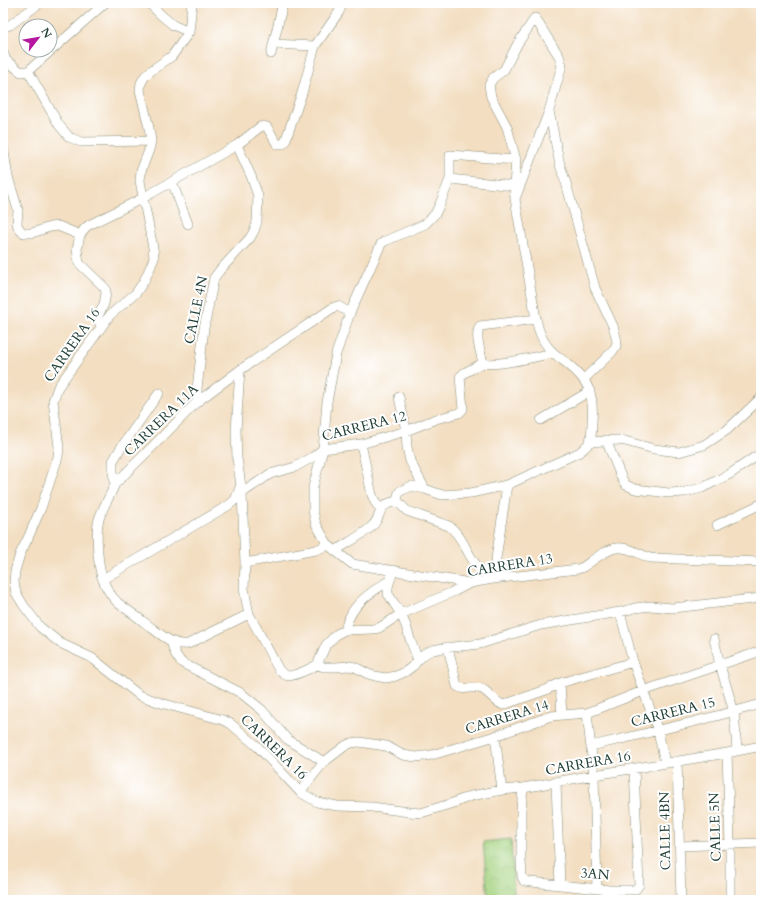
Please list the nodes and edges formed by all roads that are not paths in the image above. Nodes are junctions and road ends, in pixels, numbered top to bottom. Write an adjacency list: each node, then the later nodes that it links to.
1 (40, 3): 7 (street)
2 (105, 3): 13 (street)
3 (149, 3): 8 (street)
4 (192, 3): 8 (street)
5 (283, 3): 9 (street)
6 (342, 3): 10 (street)
7 (3, 27)
8 (189, 32): 15 (street)
9 (273, 44): 10 (street); 12 (street)
10 (315, 46): 16 (street)
11 (3, 52): 13 (street)
12 (271, 54)
13 (28, 71): 15 (street)
14 (549, 111): 18 (street); 23 (street); 32 (street)
15 (151, 141): 22 (street, CARRERA 16)
16 (237, 145): 20 (street); 37 (street, CALLE 4N)
17 (3, 146): 25 (street)
18 (516, 160): 19 (street); 21 (street)
19 (450, 179): 21 (street); 26 (street)
20 (172, 182): 22 (street); 24 (street)
21 (514, 186): 23 (street)
22 (143, 198): 25 (street); 28 (street, CARRERA 16)
23 (515, 200): 27 (street)
24 (188, 224)
25 (80, 235): 28 (street)
26 (350, 313): 31 (street, CARRERA 11A); 43 (street)
27 (536, 319): 29 (street); 30 (street)
28 (101, 326): 94 (street, CARRERA 16)
29 (553, 353): 30 (street); 32 (street)
30 (483, 363): 39 (street, CARRERA 12)
31 (240, 370): 37 (street, CARRERA 11A); 47 (street)
32 (584, 379): 33 (street)
33 (590, 391): 38 (street); 41 (street)
34 (159, 393): 45 (street)
35 (399, 397): 39 (street)
36 (761, 398): 40 (street)
37 (197, 402): 45 (street, CARRERA 11A)
38 (541, 420)
39 (406, 432): 42 (street, CARRERA 12); 48 (street)
40 (606, 440): 41 (street); 44 (street)
41 (590, 442): 46 (street)
42 (361, 444): 43 (street, CARRERA 12); 51 (street)
43 (323, 449): 47 (street, CARRERA 12); 53 (street)
44 (761, 454)
45 (115, 484): 57 (street, CARRERA 11A)
46 (507, 485): 48 (street); 58 (street)
47 (241, 489): 55 (street); 57 (street, CARRERA 12)
48 (425, 489): 49 (street)
49 (397, 501): 51 (street); 58 (street)
50 (761, 504): 52 (street)
51 (381, 510): 53 (street)
52 (717, 525)
53 (332, 548): 55 (street); 56 (street)
54 (761, 562): 58 (street, CARRERA 13)
55 (245, 563): 63 (street)
56 (394, 570): 59 (street); 60 (street)
57 (102, 579): 67 (street)
58 (492, 579): 60 (street, CARRERA 13)
59 (390, 580): 64 (street); 65 (street)
60 (470, 583): 64 (street, CARRERA 13)
61 (761, 598): 62 (street)
62 (620, 612): 68 (street); 71 (street)
63 (249, 614): 67 (street); 72 (street)
64 (401, 614): 65 (street, CARRERA 13); 70 (street)
65 (345, 630): 72 (street)
66 (714, 639): 73 (street)
67 (171, 642): 87 (street)
68 (448, 648): 70 (street); 74 (street)
69 (761, 651): 73 (street, CARRERA 14)
70 (418, 660): 72 (street)
71 (633, 662): 74 (street); 75 (street)
72 (317, 665)
73 (720, 665): 75 (street, CARRERA 14); 77 (street)
74 (560, 683): 79 (street)
75 (643, 691): 78 (street, CARRERA 14); 80 (street)
76 (761, 704): 77 (street, CARRERA 15)
77 (734, 712): 80 (street, CARRERA 15); 84 (street)
78 (587, 713): 79 (street, CARRERA 14); 82 (street)
79 (562, 715): 81 (street, CARRERA 14)
80 (658, 731): 82 (street, CARRERA 15); 88 (street)
81 (495, 736): 87 (street, CARRERA 14); 93 (street)
82 (591, 746): 90 (street)
83 (761, 746): 84 (street, CARRERA 16)
84 (737, 750): 85 (street, CARRERA 16)
85 (727, 753): 86 (street, CARRERA 16); 96 (street, CALLE 5N)
86 (677, 761): 88 (street, CARRERA 16); 97 (street, CALLE 4BN)
87 (324, 762): 94 (street, CARRERA 14)
88 (664, 763): 89 (street, CARRERA 16)
89 (634, 768): 90 (street, CARRERA 16); 100 (street, 3AN)
90 (594, 775): 91 (street, CARRERA 16); 99 (street)
91 (556, 782): 92 (street, CARRERA 16); 98 (street)
92 (523, 788): 93 (street, CARRERA 16); 98 (street, 3AN)
93 (502, 790): 94 (street, CARRERA 16)
94 (300, 792)
95 (761, 843): 96 (street)
96 (730, 844): 97 (street); 103 (street, CALLE 5N)
97 (680, 846): 102 (street, CALLE 4BN)
98 (560, 885): 99 (street, 3AN)
99 (597, 889): 100 (street, 3AN)
100 (609, 890): 101 (street)
101 (615, 900)
102 (681, 900)
103 (730, 900)

